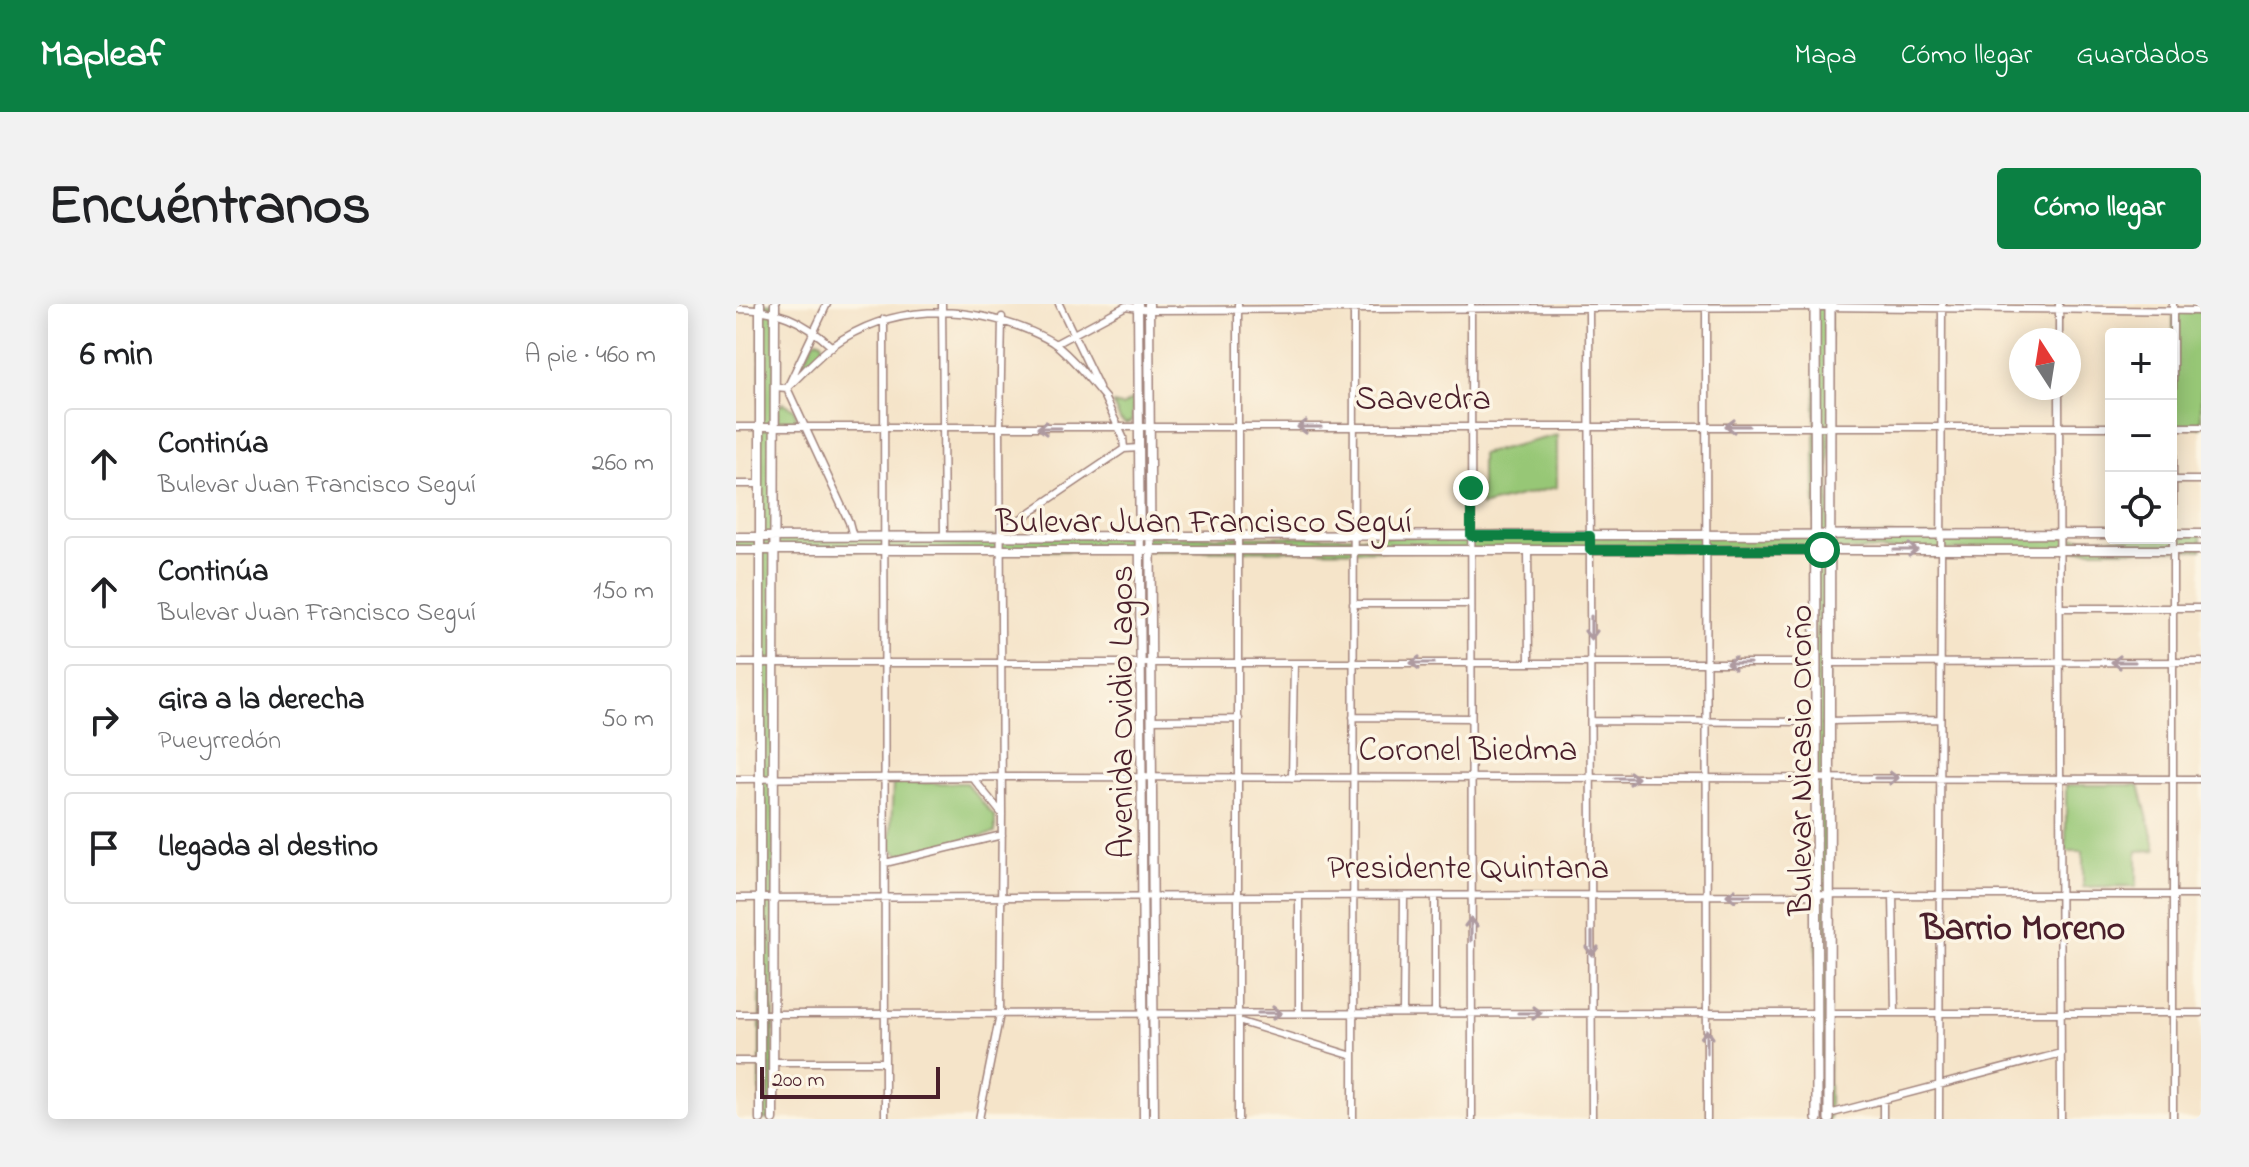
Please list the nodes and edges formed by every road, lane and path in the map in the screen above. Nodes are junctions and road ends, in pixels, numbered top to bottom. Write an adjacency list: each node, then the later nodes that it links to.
1 (827, 304): 24 (street)
2 (1059, 304): 25 (street)
3 (943, 305): 21 (street); 22 (street); 53 (street)
4 (760, 306): 10 (street); 19 (street); 39 (main road)
5 (1138, 306): 11 (street); 25 (street); 41 (main road, Avenida Ovidio Lagos)
6 (1471, 306): 14 (street); 16 (street); 45 (street)
7 (1815, 306): 8 (street); 17 (street); 35 (main road, Bulevar Nicasio Oroño)
8 (1830, 306): 9 (street); 36 (main road, Bulevar Nicasio Oroño)
9 (1942, 306): 15 (street); 37 (street)
10 (775, 307): 24 (street); 28 (main road)
11 (1149, 307): 12 (street); 42 (main road, Avenida Ovidio Lagos)
12 (1238, 307): 13 (street); 43 (street)
13 (1308, 307): 14 (street)
14 (1354, 307): 44 (street)
15 (2059, 307): 18 (street); 23 (street)
16 (1589, 308): 17 (street); 33 (street)
17 (1706, 308): 34 (street)
18 (2173, 308): 20 (street); 32 (street)
19 (736, 309)
20 (2201, 311)
21 (1002, 317): 26 (street); 54 (street)
22 (884, 319): 27 (street); 52 (street)
23 (2059, 328)
24 (814, 330): 27 (street); 29 (street)
25 (1074, 334): 26 (street); 30 (street)
26 (1055, 344): 30 (street)
27 (832, 347): 29 (street)
28 (775, 387): 29 (street); 50 (main road)
29 (787, 388): 51 (street)
30 (1105, 398): 40 (street)
31 (2059, 400): 46 (street)
32 (2172, 400)
33 (1590, 426): 34 (street, Saavedra); 45 (street, Saavedra); 71 (street)
34 (1707, 426): 35 (street, Saavedra, one-way to 34); 72 (street)
35 (1815, 426): 36 (street, Saavedra); 73 (main road, Bulevar Nicasio Oroño)
36 (1828, 426): 37 (street, Saavedra); 66 (main road, Bulevar Nicasio Oroño)
37 (1942, 426): 46 (street, Saavedra); 67 (street)
38 (736, 427): 39 (street, Saavedra)
39 (760, 427): 50 (street, Saavedra); 60 (main road)
40 (1119, 427): 41 (street, Saavedra); 54 (street, Saavedra, one-way to 54); 56 (street)
41 (1139, 427): 42 (street, Saavedra); 55 (main road, Avenida Ovidio Lagos)
42 (1149, 427): 43 (street, Saavedra); 81 (main road, Avenida Ovidio Lagos)
43 (1238, 427): 44 (street, Saavedra, one-way to 43); 68 (street)
44 (1353, 427): 45 (street, Saavedra); 69 (street)
45 (1471, 427): 70 (street)
46 (2060, 427): 47 (street, Saavedra); 61 (street)
47 (2105, 427)
48 (2177, 427): 49 (street)
49 (2201, 427)
50 (774, 428): 51 (street, Saavedra); 76 (main road)
51 (808, 428): 52 (street, Saavedra); 77 (street)
52 (884, 428): 53 (street, Saavedra); 78 (street)
53 (945, 428): 54 (street, Saavedra); 79 (street)
54 (1000, 428): 65 (street)
55 (1139, 448): 56 (street); 80 (main road, Avenida Ovidio Lagos)
56 (1124, 449): 65 (street)
57 (2177, 480): 58 (street)
58 (2201, 480)
59 (736, 484): 60 (street)
60 (760, 484): 75 (main road)
61 (2060, 534): 62 (main road, Bulevar Juan Francisco Seguí); 67 (main road, Bulevar Juan Francisco Seguí); 94 (street)
62 (2105, 534)
63 (2177, 534): 64 (main road)
64 (2201, 534)
65 (1001, 535): 79 (main road, Bulevar Juan Francisco Seguí); 80 (main road, Bulevar Juan Francisco Seguí); 98 (street)
66 (1828, 535): 67 (main road, Bulevar Juan Francisco Seguí); 73 (main road, Bulevar Juan Francisco Seguí); 92 (main road, Bulevar Nicasio Oroño)
67 (1941, 535): 93 (street)
68 (1238, 536): 69 (main road, Bulevar Juan Francisco Seguí); 81 (main road, Bulevar Juan Francisco Seguí); 101 (street)
69 (1353, 536): 70 (main road, Bulevar Juan Francisco Seguí); 87 (street)
70 (1471, 536): 71 (main road, Bulevar Juan Francisco Seguí); 88 (street)
71 (1590, 536): 72 (main road, Bulevar Juan Francisco Seguí); 90 (street)
72 (1708, 536): 73 (main road, Bulevar Juan Francisco Seguí); 83 (street)
73 (1816, 536): 91 (main road, Bulevar Nicasio Oroño)
74 (736, 537): 75 (main road, Bulevar Juan Francisco Seguí)
75 (760, 537): 76 (main road, Bulevar Juan Francisco Seguí); 97 (main road)
76 (774, 537): 77 (main road, Bulevar Juan Francisco Seguí); 85 (main road)
77 (853, 537): 78 (main road, Bulevar Juan Francisco Seguí)
78 (885, 537): 79 (main road, Bulevar Juan Francisco Seguí); 86 (street)
79 (944, 537)
80 (1139, 537): 81 (main road, Bulevar Juan Francisco Seguí); 99 (main road, Avenida Ovidio Lagos)
81 (1150, 537): 100 (main road, Avenida Ovidio Lagos)
82 (2173, 544): 95 (street)
83 (1708, 549): 90 (main road, Bulevar Juan Francisco Seguí); 91 (main road, Bulevar Juan Francisco Seguí); 124 (street)
84 (736, 550): 97 (main road, Bulevar Juan Francisco Seguí)
85 (774, 550): 86 (main road, Bulevar Juan Francisco Seguí); 97 (main road, Bulevar Juan Francisco Seguí); 116 (main road)
86 (885, 550): 98 (main road, Bulevar Juan Francisco Seguí); 107 (street)
87 (1353, 550): 88 (main road, Bulevar Juan Francisco Seguí); 101 (main road, Bulevar Juan Francisco Seguí); 102 (street)
88 (1471, 550): 89 (main road, Bulevar Juan Francisco Seguí); 103 (street)
89 (1528, 550): 90 (main road, Bulevar Juan Francisco Seguí); 123 (street)
90 (1590, 550): 109 (street, one-way to 109)
91 (1816, 550): 92 (main road, Bulevar Juan Francisco Seguí); 125 (main road, Bulevar Nicasio Oroño)
92 (1828, 550): 93 (main road, Bulevar Juan Francisco Seguí, one-way to 93); 126 (main road, Bulevar Nicasio Oroño)
93 (1940, 550): 94 (main road, Bulevar Juan Francisco Seguí); 110 (street)
94 (2061, 550): 95 (main road, Bulevar Juan Francisco Seguí); 104 (street)
95 (2174, 550): 96 (main road, Bulevar Juan Francisco Seguí); 105 (street)
96 (2201, 550)
97 (760, 551): 115 (main road)
98 (1001, 551): 99 (main road, Bulevar Juan Francisco Seguí); 117 (street)
99 (1139, 551): 100 (main road, Bulevar Juan Francisco Seguí); 118 (main road, Avenida Ovidio Lagos)
100 (1150, 551): 101 (main road, Bulevar Juan Francisco Seguí); 108 (main road, Avenida Ovidio Lagos)
101 (1238, 551): 119 (street)
102 (1353, 604): 103 (street); 121 (street)
103 (1471, 604): 122 (street)
104 (2061, 608): 105 (street); 111 (street)
105 (2173, 608): 106 (street); 112 (street)
106 (2201, 608)
107 (885, 662): 116 (street); 117 (street); 139 (street)
108 (1151, 662): 118 (street); 119 (street); 131 (main road, Avenida Ovidio Lagos)
109 (1591, 662): 123 (street); 124 (street); 132 (street)
110 (1939, 662): 111 (street); 126 (street); 130 (street)
111 (2061, 662): 112 (street, one-way to 111); 153 (street)
112 (2173, 662): 113 (street); 154 (street)
113 (2201, 662)
114 (736, 663): 115 (street)
115 (760, 663): 116 (street); 149 (main road)
116 (774, 663): 150 (main road)
117 (1001, 663): 118 (street); 137 (street)
118 (1140, 663): 140 (main road, Avenida Ovidio Lagos)
119 (1239, 663): 120 (street); 129 (street)
120 (1294, 663): 121 (street); 142 (street)
121 (1353, 663): 122 (street, one-way to 121); 127 (street)
122 (1471, 663): 123 (street); 128 (street)
123 (1529, 663)
124 (1707, 663): 125 (street, one-way to 124); 133 (street)
125 (1816, 663): 135 (main road, Bulevar Nicasio Oroño)
126 (1828, 663): 134 (main road, Bulevar Nicasio Oroño)
127 (1353, 717): 128 (street); 151 (street)
128 (1471, 718): 152 (street)
129 (1239, 719): 131 (street); 141 (street)
130 (1940, 719): 134 (street); 147 (street)
131 (1151, 720): 138 (main road, Avenida Ovidio Lagos)
132 (1591, 721): 133 (street); 143 (street)
133 (1707, 721): 135 (street); 144 (street)
134 (1828, 721): 146 (main road, Bulevar Nicasio Oroño)
135 (1816, 722): 145 (main road, Bulevar Nicasio Oroño)
136 (972, 777): 137 (street, Coronel Biedma); 139 (street, Coronel Biedma); 156 (street)
137 (1002, 777): 140 (street, Coronel Biedma); 156 (street)
138 (1151, 777): 140 (street, Coronel Biedma); 141 (street, Coronel Biedma); 174 (main road, Avenida Ovidio Lagos)
139 (885, 778): 150 (street, Coronel Biedma); 158 (street)
140 (1141, 778): 174 (main road, Avenida Ovidio Lagos)
141 (1239, 778): 142 (street, Coronel Biedma); 175 (street)
142 (1292, 778): 151 (street, Coronel Biedma)
143 (1591, 778): 144 (street, Coronel Biedma, one-way to 144); 152 (street, Coronel Biedma); 162 (street)
144 (1707, 778): 145 (street, Coronel Biedma); 163 (street)
145 (1816, 778): 146 (street, Coronel Biedma); 164 (main road, Bulevar Nicasio Oroño)
146 (1829, 778): 147 (street, Coronel Biedma, one-way to 147); 165 (main road, Bulevar Nicasio Oroño)
147 (1939, 778): 153 (street, Coronel Biedma); 160 (street)
148 (736, 779): 149 (street, Coronel Biedma)
149 (760, 779): 150 (street, Coronel Biedma); 178 (main road)
150 (774, 779): 179 (main road)
151 (1353, 779): 152 (street, Coronel Biedma); 169 (street)
152 (1471, 779): 172 (street)
153 (2061, 779): 154 (street, Coronel Biedma); 166 (street)
154 (2173, 779): 155 (street, Coronel Biedma); 167 (street)
155 (2201, 779)
156 (1002, 814): 157 (street)
157 (1002, 835): 158 (street); 161 (street)
158 (885, 863): 173 (street)
159 (1893, 894): 160 (street, Presidente Quintana); 165 (street, Presidente Quintana); 192 (street)
160 (1939, 894): 166 (street, Presidente Quintana); 193 (street)
161 (1001, 895): 173 (street, Presidente Quintana); 174 (street, Presidente Quintana); 200 (street)
162 (1592, 895): 163 (street, Presidente Quintana); 172 (street, Presidente Quintana); 188 (street, one-way to 188)
163 (1707, 895): 164 (street, Presidente Quintana, one-way to 163); 189 (street)
164 (1816, 895): 165 (street, Presidente Quintana); 190 (main road, Bulevar Nicasio Oroño)
165 (1829, 895): 191 (main road, Bulevar Nicasio Oroño)
166 (2061, 895): 167 (street, Presidente Quintana); 194 (street)
167 (2173, 895): 168 (street, Presidente Quintana); 195 (street)
168 (2201, 895)
169 (1352, 896): 170 (street, Presidente Quintana); 176 (street, Presidente Quintana); 184 (street)
170 (1404, 896): 171 (street, Presidente Quintana); 185 (street)
171 (1435, 896): 172 (street, Presidente Quintana); 186 (street)
172 (1472, 896): 187 (street, one-way to 172)
173 (885, 897): 179 (street, Presidente Quintana); 180 (street)
174 (1146, 897): 175 (street, Presidente Quintana); 181 (main road, Avenida Ovidio Lagos); 182 (main road, Avenida Ovidio Lagos)
175 (1238, 897): 176 (street, Presidente Quintana); 201 (street)
176 (1299, 897): 183 (street)
177 (736, 898): 178 (street, Presidente Quintana)
178 (761, 898): 179 (street, Presidente Quintana); 198 (main road)
179 (774, 898): 199 (main road)
180 (885, 1013): 199 (street); 200 (street); 207 (street)
181 (1143, 1013): 182 (street); 200 (street); 216 (main road, Avenida Ovidio Lagos)
182 (1154, 1013): 201 (street); 217 (main road, Avenida Ovidio Lagos)
183 (1299, 1013): 184 (street); 201 (street, one-way to 183)
184 (1353, 1013): 185 (street); 203 (street)
185 (1403, 1013): 186 (street)
186 (1435, 1013): 187 (street)
187 (1471, 1013): 188 (street, one-way to 188); 220 (street)
188 (1592, 1013): 189 (street); 221 (street)
189 (1707, 1013): 190 (street); 222 (street, one-way to 189)
190 (1817, 1013): 211 (main road, Bulevar Nicasio Oroño)
191 (1829, 1013): 192 (street); 210 (main road, Bulevar Nicasio Oroño)
192 (1895, 1013): 193 (street)
193 (1939, 1013): 194 (street); 208 (street)
194 (2061, 1013): 195 (street); 202 (street)
195 (2173, 1013): 196 (street); 227 (street)
196 (2201, 1013)
197 (736, 1014): 198 (street)
198 (761, 1014): 199 (street); 205 (main road)
199 (773, 1014): 206 (main road)
200 (1000, 1014): 215 (street)
201 (1238, 1017): 203 (street); 218 (street)
202 (2061, 1053): 208 (street); 226 (street)
203 (1353, 1056): 219 (street)
204 (736, 1061): 205 (street)
205 (761, 1061): 212 (main road)
206 (773, 1062): 207 (street); 213 (main road)
207 (885, 1062): 214 (street)
208 (1939, 1087): 209 (street); 225 (street)
209 (1883, 1101): 210 (street); 224 (street)
210 (1829, 1117)
211 (1817, 1118): 223 (street)
212 (760, 1119)
213 (773, 1119)
214 (885, 1119)
215 (979, 1119)
216 (1144, 1119)
217 (1154, 1119)
218 (1238, 1119)
219 (1353, 1119)
220 (1472, 1119)
221 (1592, 1119)
222 (1707, 1119)
223 (1806, 1119)
224 (1883, 1119)
225 (1939, 1119)
226 (2061, 1119)
227 (2173, 1119)

